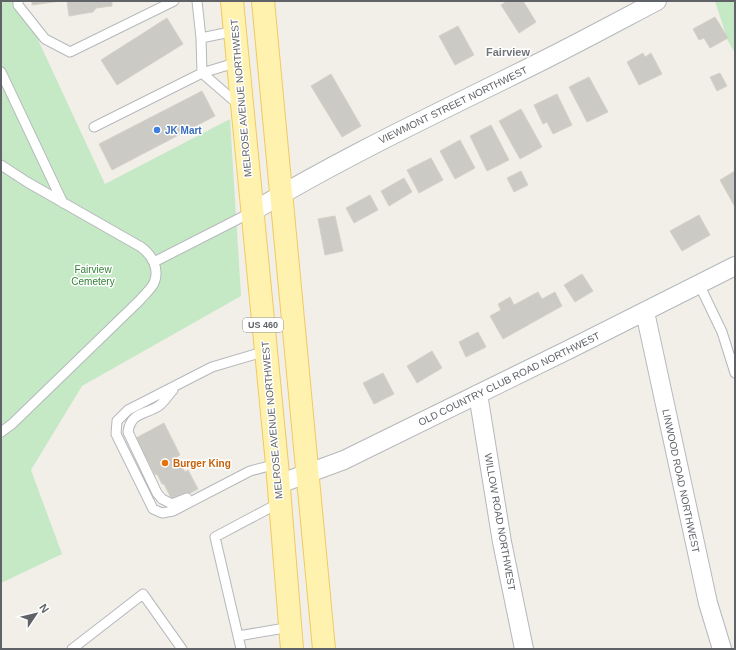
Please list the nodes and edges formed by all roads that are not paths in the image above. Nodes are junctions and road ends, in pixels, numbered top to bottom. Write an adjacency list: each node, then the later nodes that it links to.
1 (18, 1): 2 (lane)
2 (174, 1)
3 (197, 1): 8 (lane)
4 (232, 1): 7 (main road, MELROSE AVENUE NORTHWEST / US 460)
5 (263, 1): 15 (main road, US 460)
6 (657, 1): 15 (street, VIEWMONT STREET NORTHWEST)
7 (235, 31): 8 (lane); 9 (main road, MELROSE AVENUE NORTHWEST / US 460)
8 (201, 38): 11 (lane)
9 (238, 62): 11 (lane); 12 (main road, MELROSE AVENUE NORTHWEST / US 460)
10 (1, 72): 16 (lane)
11 (202, 73): 12 (lane); 13 (lane)
12 (243, 109): 17 (main road, MELROSE AVENUE NORTHWEST / US 460)
13 (94, 127)
14 (1, 165): 16 (lane)
15 (282, 195): 17 (street, VIEWMONT STREET NORTHWEST); 27 (main road, US 460)
16 (63, 203): 18 (lane)
17 (252, 212): 18 (lane); 22 (main road, MELROSE AVENUE NORTHWEST / US 460)
18 (154, 262): 26 (lane)
19 (734, 267): 20 (street, OLD COUNTRY CLUB ROAD NORTHWEST)
20 (699, 284): 21 (street, OLD COUNTRY CLUB ROAD NORTHWEST); 23 (lane)
21 (645, 312): 25 (street, OLD COUNTRY CLUB ROAD NORTHWEST); 38 (street, LINWOOD ROAD NORTHWEST)
22 (266, 351): 24 (lane); 28 (main road, MELROSE AVENUE NORTHWEST / US 460)
23 (735, 373)
24 (176, 386): 29 (lane); 29 (lane)
25 (478, 394): 27 (street, OLD COUNTRY CLUB ROAD NORTHWEST); 37 (street, WILLOW ROAD NORTHWEST)
26 (1, 432)
27 (308, 474): 28 (street, OLD COUNTRY CLUB ROAD NORTHWEST); 36 (main road, US 460)
28 (278, 484): 29 (lane); 30 (main road, MELROSE AVENUE NORTHWEST / US 460); 31 (lane)
29 (215, 490)
30 (291, 627): 31 (lane); 35 (main road, MELROSE AVENUE NORTHWEST / US 460)
31 (238, 636): 34 (lane)
32 (72, 649): 33 (lane)
33 (182, 649)
34 (241, 649)
35 (292, 649)
36 (324, 649)
37 (524, 649)
38 (722, 649)

